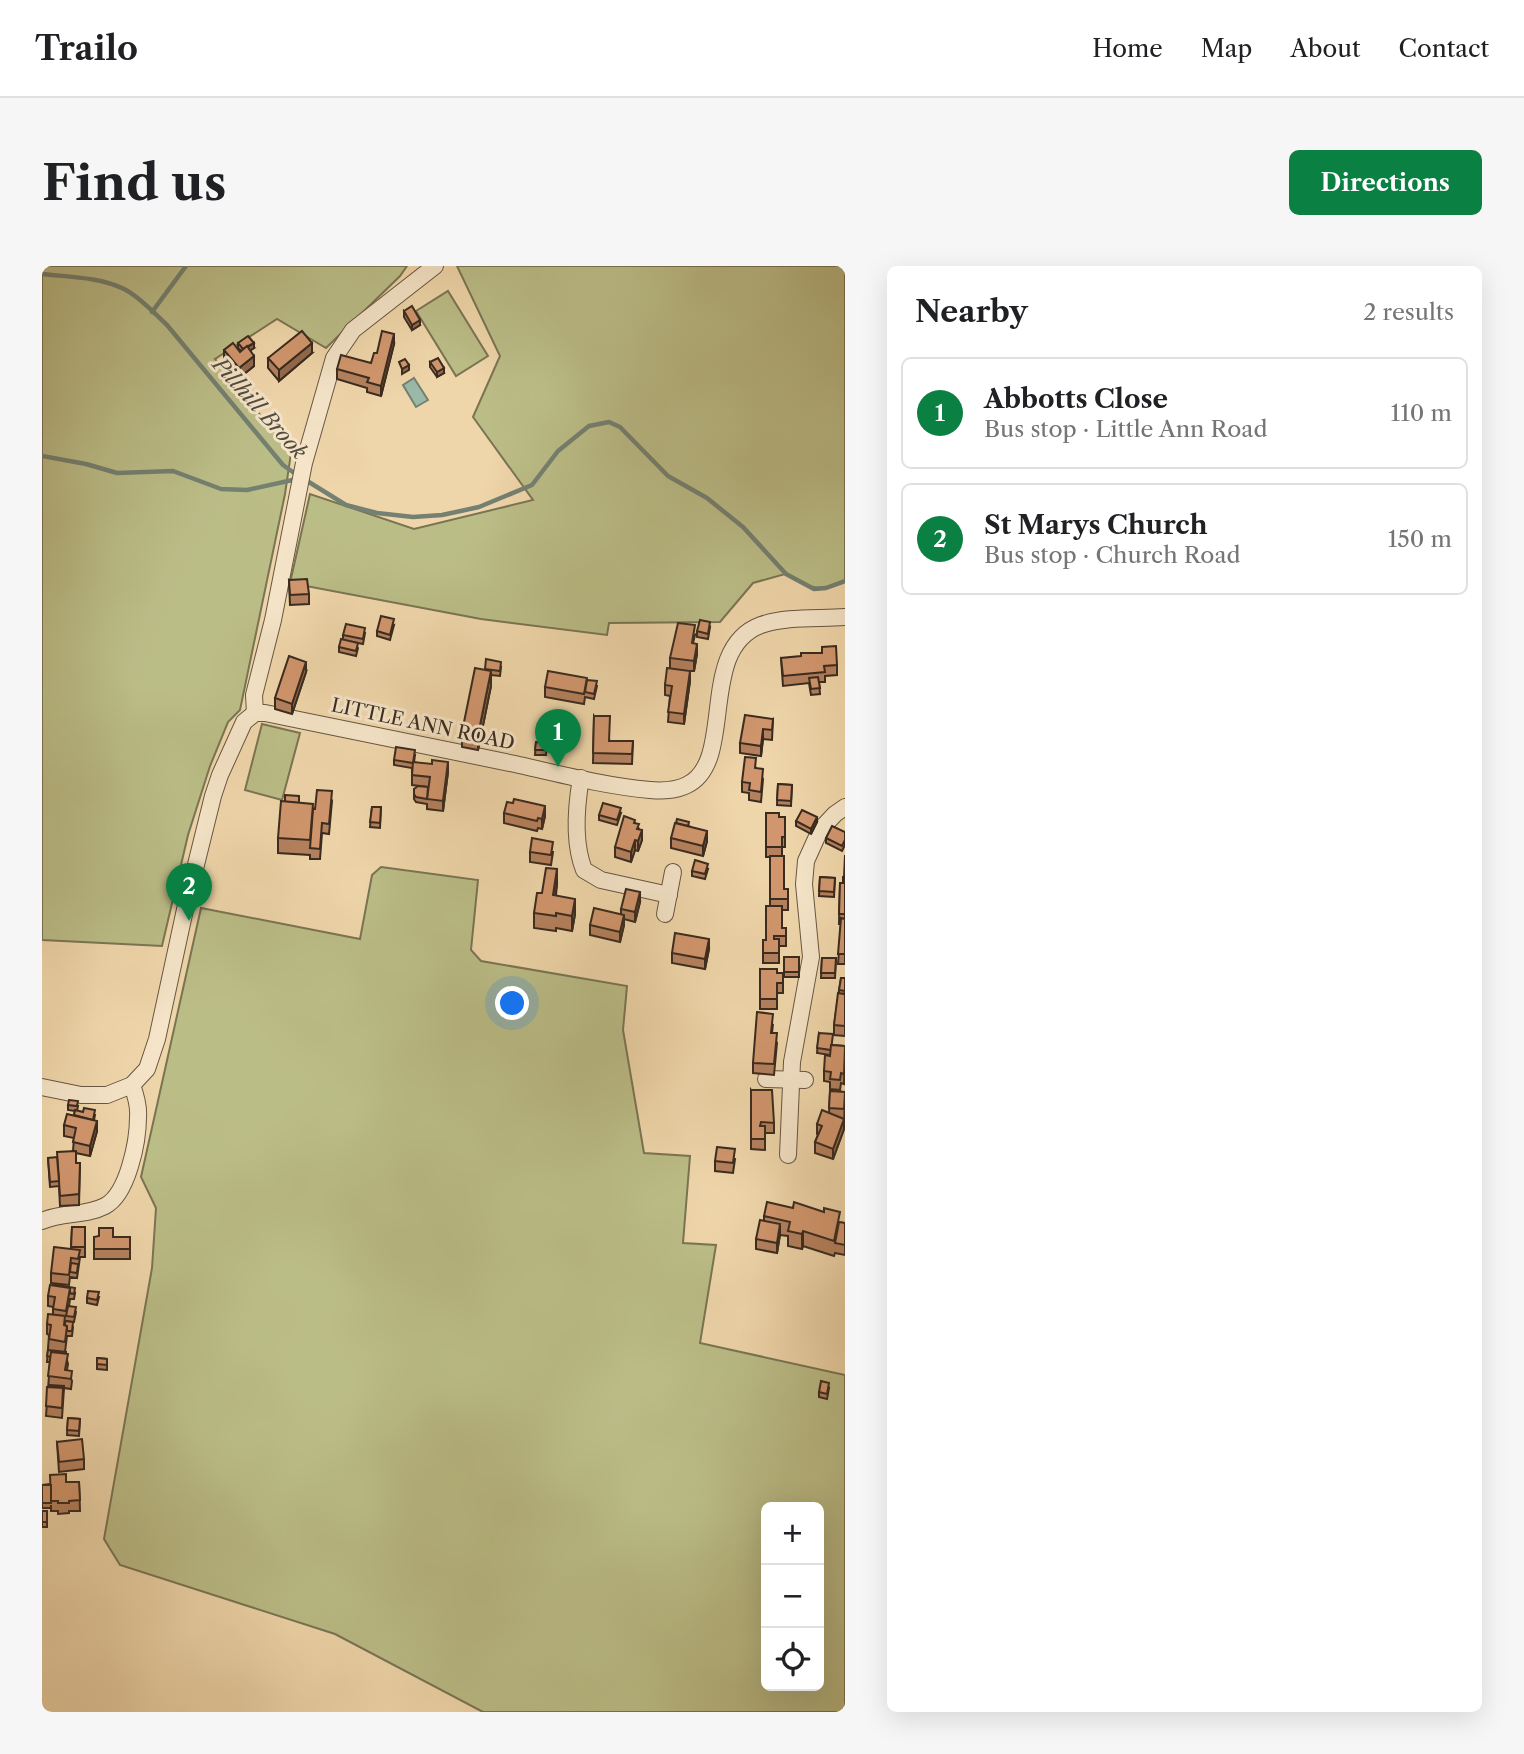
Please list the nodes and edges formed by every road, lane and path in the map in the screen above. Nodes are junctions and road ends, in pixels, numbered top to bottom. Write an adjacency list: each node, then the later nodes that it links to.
1 (435, 266): 3 (street)
2 (845, 618): 4 (street, LITTLE ANN ROAD)
3 (255, 713): 4 (street, LITTLE ANN ROAD); 11 (street)
4 (581, 778): 7 (street)
5 (845, 807): 10 (street)
6 (673, 872): 7 (street)
7 (669, 895): 8 (street)
8 (665, 914)
9 (766, 1079): 10 (street)
10 (798, 1080): 13 (street)
11 (132, 1085): 12 (street); 14 (street)
12 (42, 1087)
13 (788, 1155)
14 (42, 1221)

